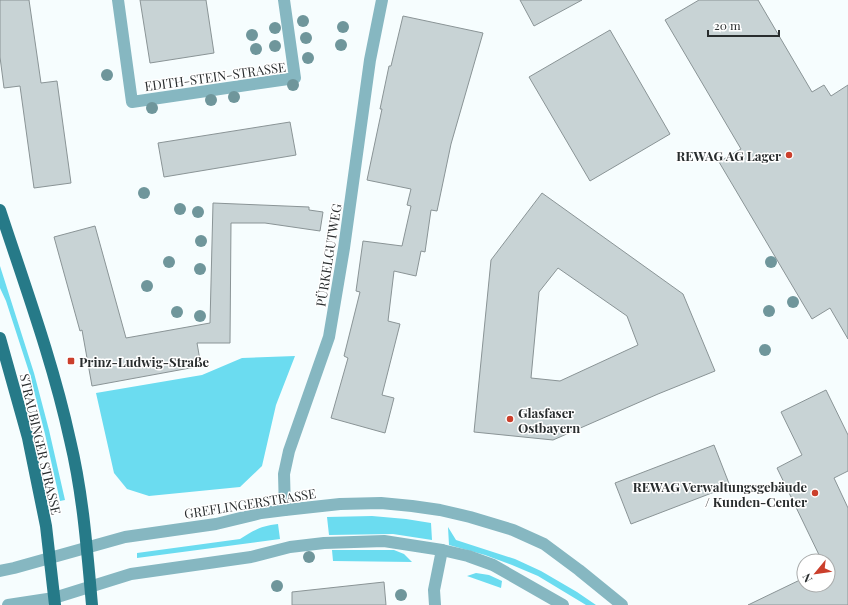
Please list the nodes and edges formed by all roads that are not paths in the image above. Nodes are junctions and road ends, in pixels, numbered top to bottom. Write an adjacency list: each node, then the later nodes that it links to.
1 (118, 0): 2 (street, EDITH-STEIN-STRASSE)
2 (284, 0)
3 (382, 0): 6 (street, PÜRKELGUTWEG)
4 (0, 210): 7 (main road, STRAUBINGER STRASSE)
5 (0, 338): 9 (main road, STRAUBINGER STRASSE)
6 (285, 510): 7 (street, GREFLINGERSTRASSE); 17 (street, GREFLINGERSTRASSE)
7 (87, 547): 9 (street, GREFLINGERSTRASSE); 11 (main road, STRAUBINGER STRASSE)
8 (442, 550): 11 (street); 15 (street); 16 (street)
9 (50, 558): 10 (street); 12 (main road, STRAUBINGER STRASSE)
10 (0, 571)
11 (90, 587): 12 (street); 14 (main road, STRAUBINGER STRASSE)
12 (54, 602): 13 (street)
13 (8, 605)
14 (92, 605)
15 (435, 605)
16 (563, 605)
17 (622, 605)

